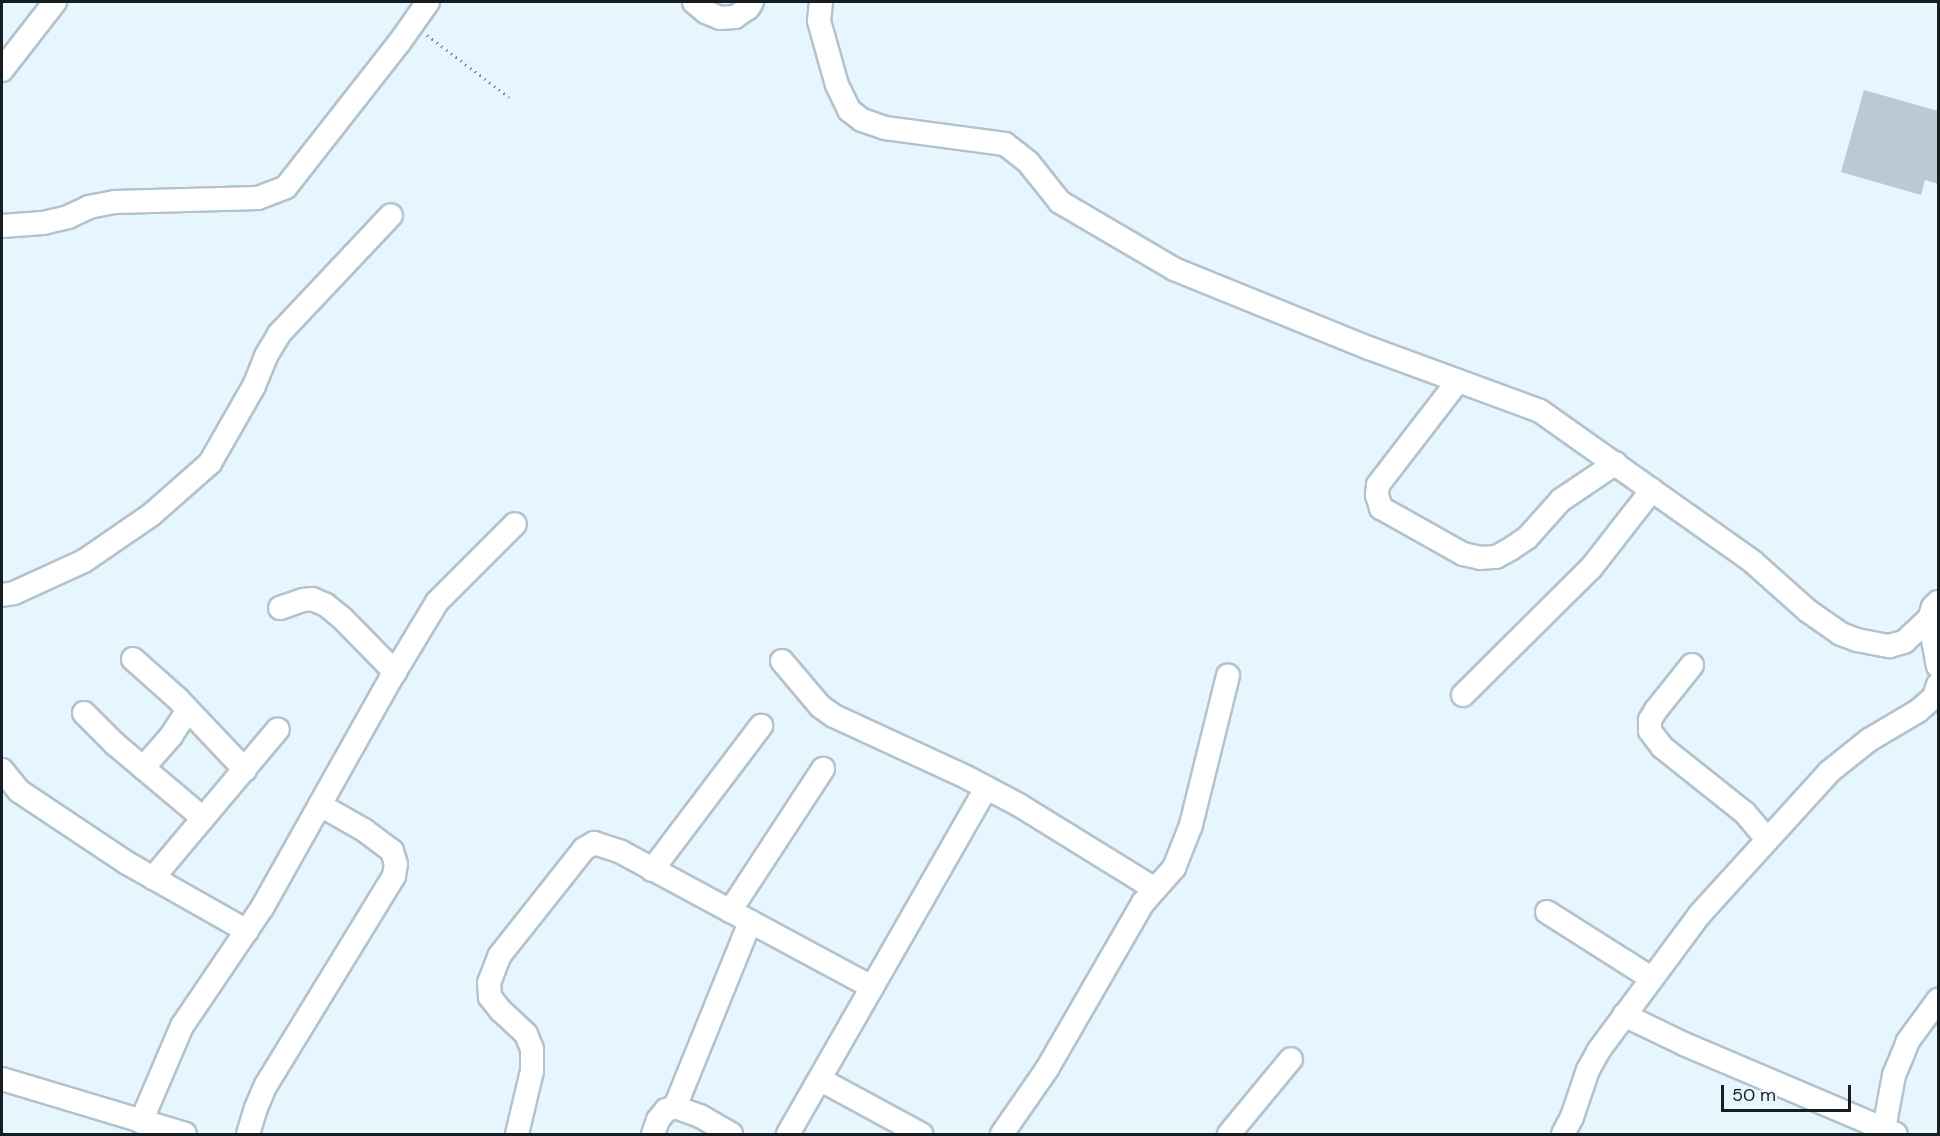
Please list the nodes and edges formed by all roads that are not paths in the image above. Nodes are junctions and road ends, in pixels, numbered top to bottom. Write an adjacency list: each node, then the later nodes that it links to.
1 (55, 2): 6 (street)
2 (428, 2): 8 (street)
3 (694, 2): 4 (street)
4 (752, 2)
5 (821, 2): 9 (street)
6 (2, 70)
7 (391, 215): 13 (street)
8 (2, 226)
9 (1458, 381): 10 (street); 10 (street)
10 (1616, 463): 11 (street)
11 (1652, 490): 15 (street); 23 (street)
12 (515, 524): 20 (street)
13 (2, 595)
14 (280, 608): 20 (street)
15 (1934, 611): 19 (street)
16 (133, 659): 24 (street)
17 (782, 661): 32 (street)
18 (1692, 665): 35 (street)
19 (1938, 666)
20 (395, 672): 33 (street)
21 (1228, 675): 38 (street)
22 (1938, 685): 35 (street)
23 (1463, 695)
24 (188, 710): 28 (street); 31 (street)
25 (84, 713): 28 (street)
26 (761, 726): 36 (street)
27 (278, 729): 31 (street)
28 (143, 768): 34 (street)
29 (823, 769): 39 (street)
30 (2, 770): 37 (street)
31 (245, 770): 34 (street)
32 (986, 788): 38 (street); 44 (street)
33 (320, 805): 42 (street); 54 (street)
34 (203, 818): 37 (street)
35 (1766, 838): 43 (street)
36 (652, 870): 39 (street); 55 (street)
37 (153, 878): 42 (street)
38 (1155, 889): 60 (street)
39 (730, 911): 41 (street)
40 (1547, 912): 43 (street)
41 (750, 922): 44 (street); 50 (street)
42 (247, 931): 51 (street)
43 (1651, 978): 46 (street)
44 (872, 987): 49 (street)
45 (1938, 1000): 52 (street)
46 (1624, 1015): 52 (street); 62 (street)
47 (1291, 1059): 61 (street)
48 (2, 1079): 51 (street)
49 (821, 1080): 58 (street); 59 (street)
50 (675, 1107): 56 (street); 57 (street)
51 (141, 1122): 53 (street)
52 (1890, 1132)
53 (185, 1134)
54 (248, 1134)
55 (517, 1134)
56 (652, 1134)
57 (731, 1134)
58 (788, 1134)
59 (921, 1134)
60 (1002, 1134)
61 (1229, 1134)
62 (1563, 1134)

